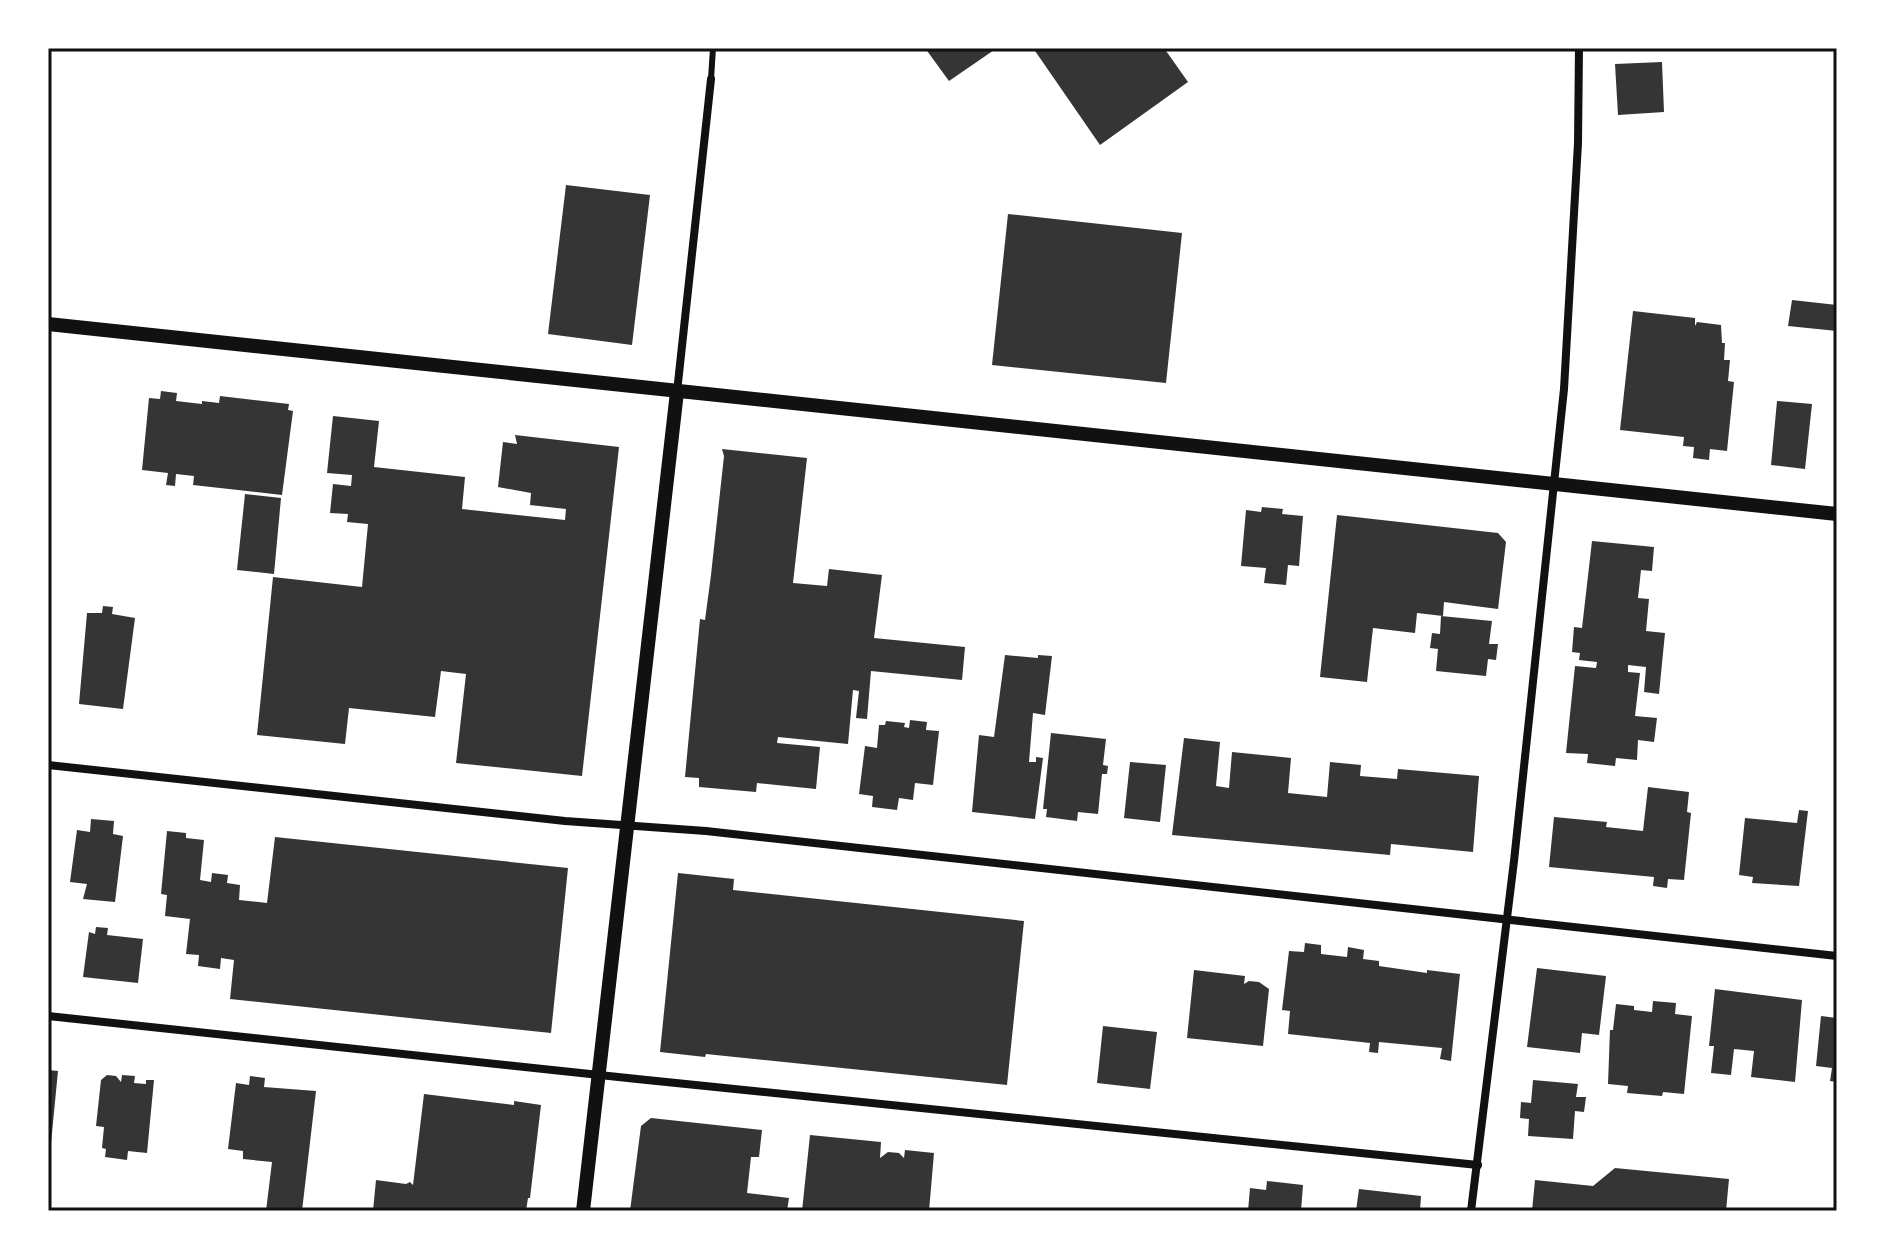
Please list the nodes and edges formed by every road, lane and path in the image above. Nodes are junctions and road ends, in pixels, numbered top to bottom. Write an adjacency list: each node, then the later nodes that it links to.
1 (713, 48): 3 (lane)
2 (1579, 48): 6 (street)
3 (711, 79): 5 (street)
4 (48, 324): 5 (street)
5 (677, 392): 6 (street); 9 (street)
6 (1554, 484): 7 (street); 10 (street)
7 (1837, 514)
8 (48, 765): 9 (street)
9 (627, 825): 10 (street); 13 (street)
10 (1506, 921): 11 (street); 14 (street)
11 (1837, 956)
12 (48, 1016): 13 (street)
13 (598, 1075): 14 (street); 15 (street)
14 (1478, 1165): 16 (street)
15 (583, 1211)
16 (1471, 1211)

